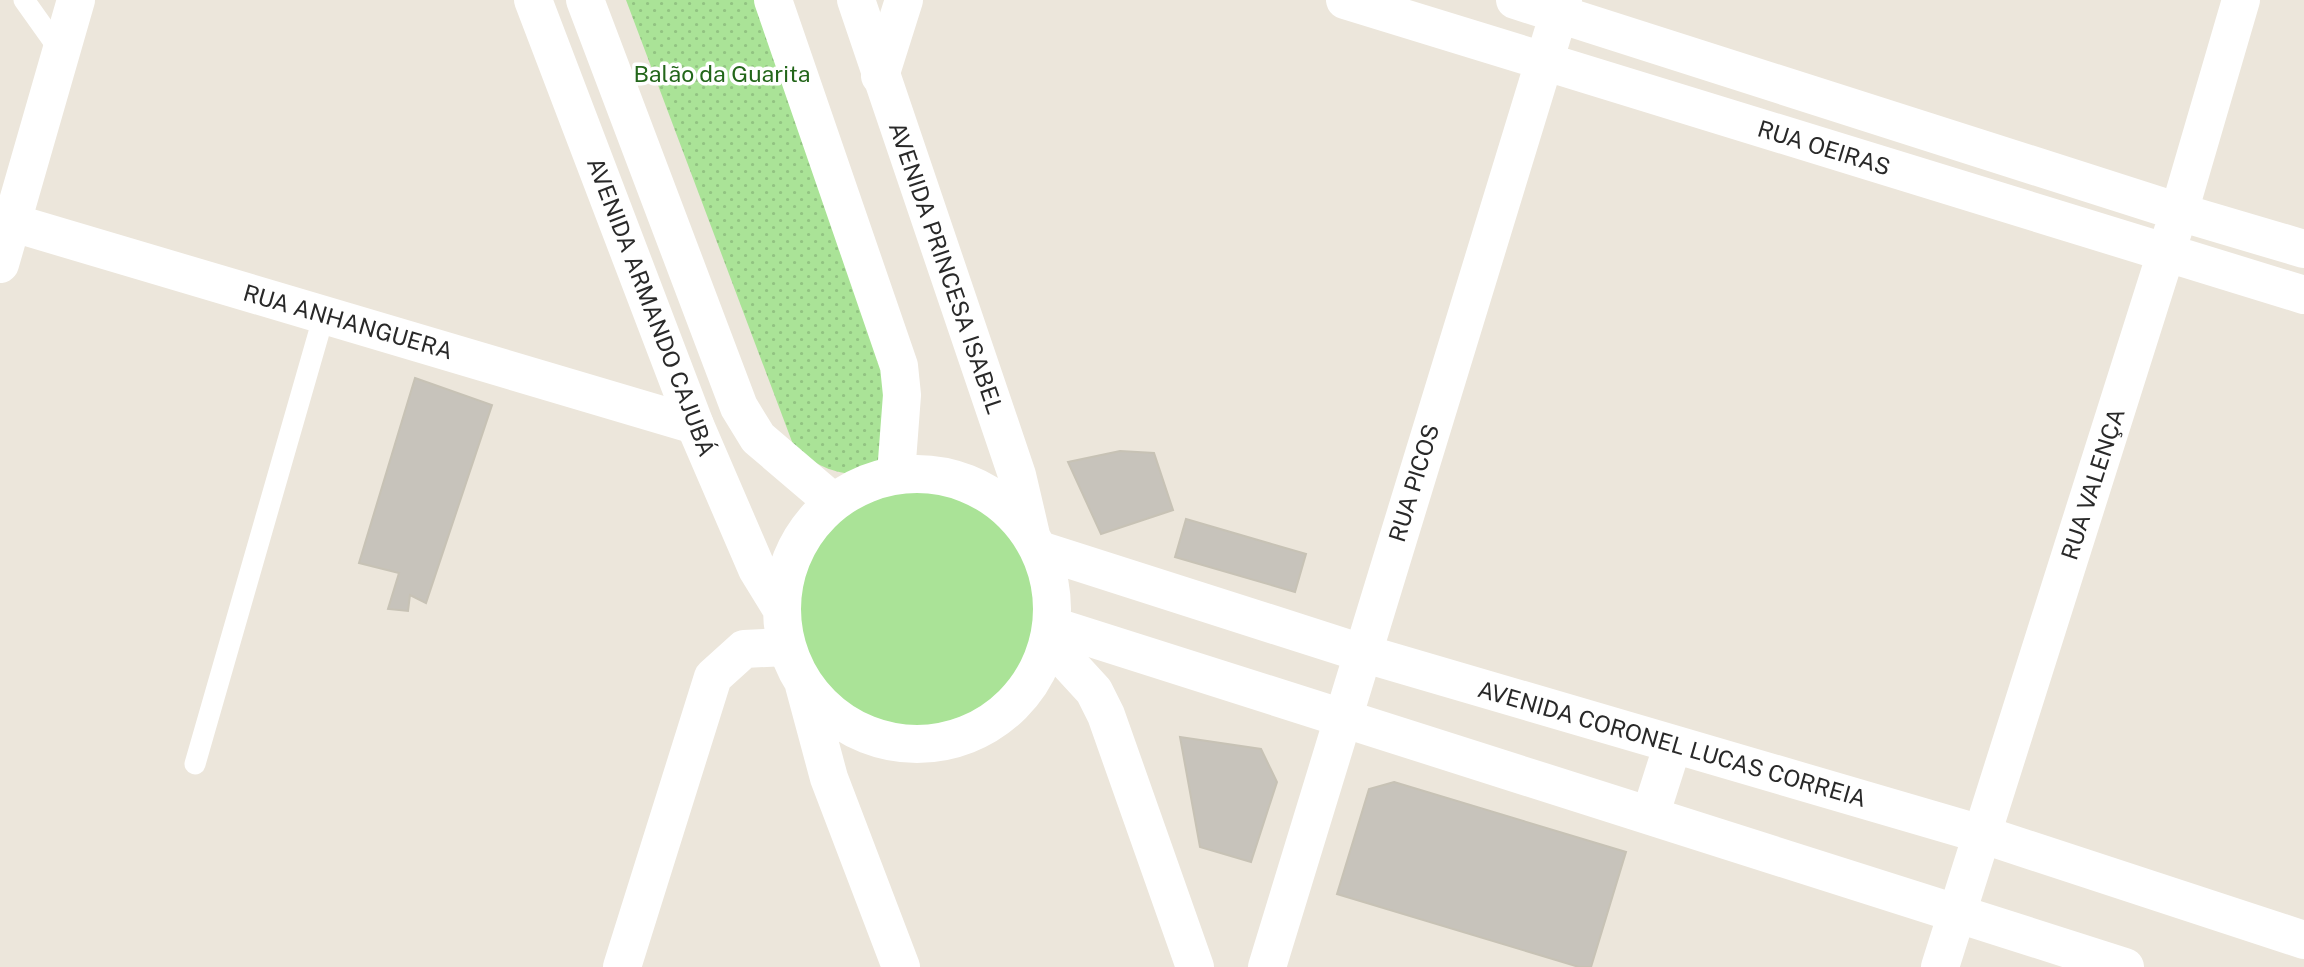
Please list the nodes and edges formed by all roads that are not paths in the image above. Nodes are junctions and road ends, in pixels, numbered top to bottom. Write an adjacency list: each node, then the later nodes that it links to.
1 (24, 0): 12 (lane)
2 (76, 0): 12 (street)
3 (533, 0): 22 (street, AVENIDA ARMANDO CAJUBÁ)
4 (585, 0): 24 (street, AVENIDA ARMANDO CAJUBÁ)
5 (773, 0): 23 (street)
6 (856, 0): 14 (street, AVENIDA PRINCESA ISABEL)
7 (904, 0): 14 (street)
8 (1345, 0): 13 (street, RUA OEIRAS)
9 (1515, 0): 11 (street, RUA OEIRAS)
10 (2241, 0): 15 (street, RUA VALENÇA)
11 (1561, 7): 13 (street, RUA PICOS); 15 (street, RUA OEIRAS)
12 (61, 52): 16 (street)
13 (1544, 62): 18 (street, RUA OEIRAS); 29 (street, RUA PICOS)
14 (880, 76): 25 (street, AVENIDA PRINCESA ISABEL)
15 (2179, 212): 17 (street, RUA OEIRAS); 18 (street, RUA VALENÇA)
16 (6, 221): 19 (street); 21 (street, RUA ANHANGUERA)
17 (2304, 249)
18 (2166, 253): 20 (street, RUA OEIRAS); 35 (street, RUA VALENÇA)
19 (0, 264)
20 (2304, 295)
21 (324, 315): 22 (street, RUA ANHANGUERA); 33 (lane)
22 (695, 425): 26 (street, AVENIDA ARMANDO CAJUBÁ)
23 (896, 474): 24 (street, AVENIDA ARMANDO CAJUBÁ); 25 (street)
24 (833, 502): 26 (street, AVENIDA ARMANDO CAJUBÁ)
25 (1030, 535): 27 (street, AVENIDA PRINCESA ISABEL); 29 (street, AVENIDA CORONEL LUCAS CORREIA)
26 (781, 608): 28 (street, AVENIDA ARMANDO CAJUBÁ)
27 (1051, 634): 30 (street, AVENIDA ARMANDO CAJUBÁ); 31 (street); 40 (street)
28 (786, 648): 30 (street, AVENIDA ARMANDO CAJUBÁ); 38 (street)
29 (1362, 653): 31 (street, RUA PICOS); 32 (street, AVENIDA CORONEL LUCAS CORREIA)
30 (804, 683): 39 (street, AVENIDA ARMANDO CAJUBÁ)
31 (1342, 718): 34 (street); 41 (street, RUA PICOS)
32 (1673, 744): 34 (street); 35 (street, AVENIDA CORONEL LUCAS CORREIA)
33 (195, 764)
34 (1650, 816): 36 (street)
35 (1981, 834): 36 (street, RUA VALENÇA); 37 (street, AVENIDA CORONEL LUCAS CORREIA)
36 (1956, 914): 42 (street, RUA VALENÇA); 43 (street)
37 (2304, 940)
38 (622, 967)
39 (901, 967)
40 (1195, 967)
41 (1267, 967)
42 (1940, 967)
43 (2124, 967)

